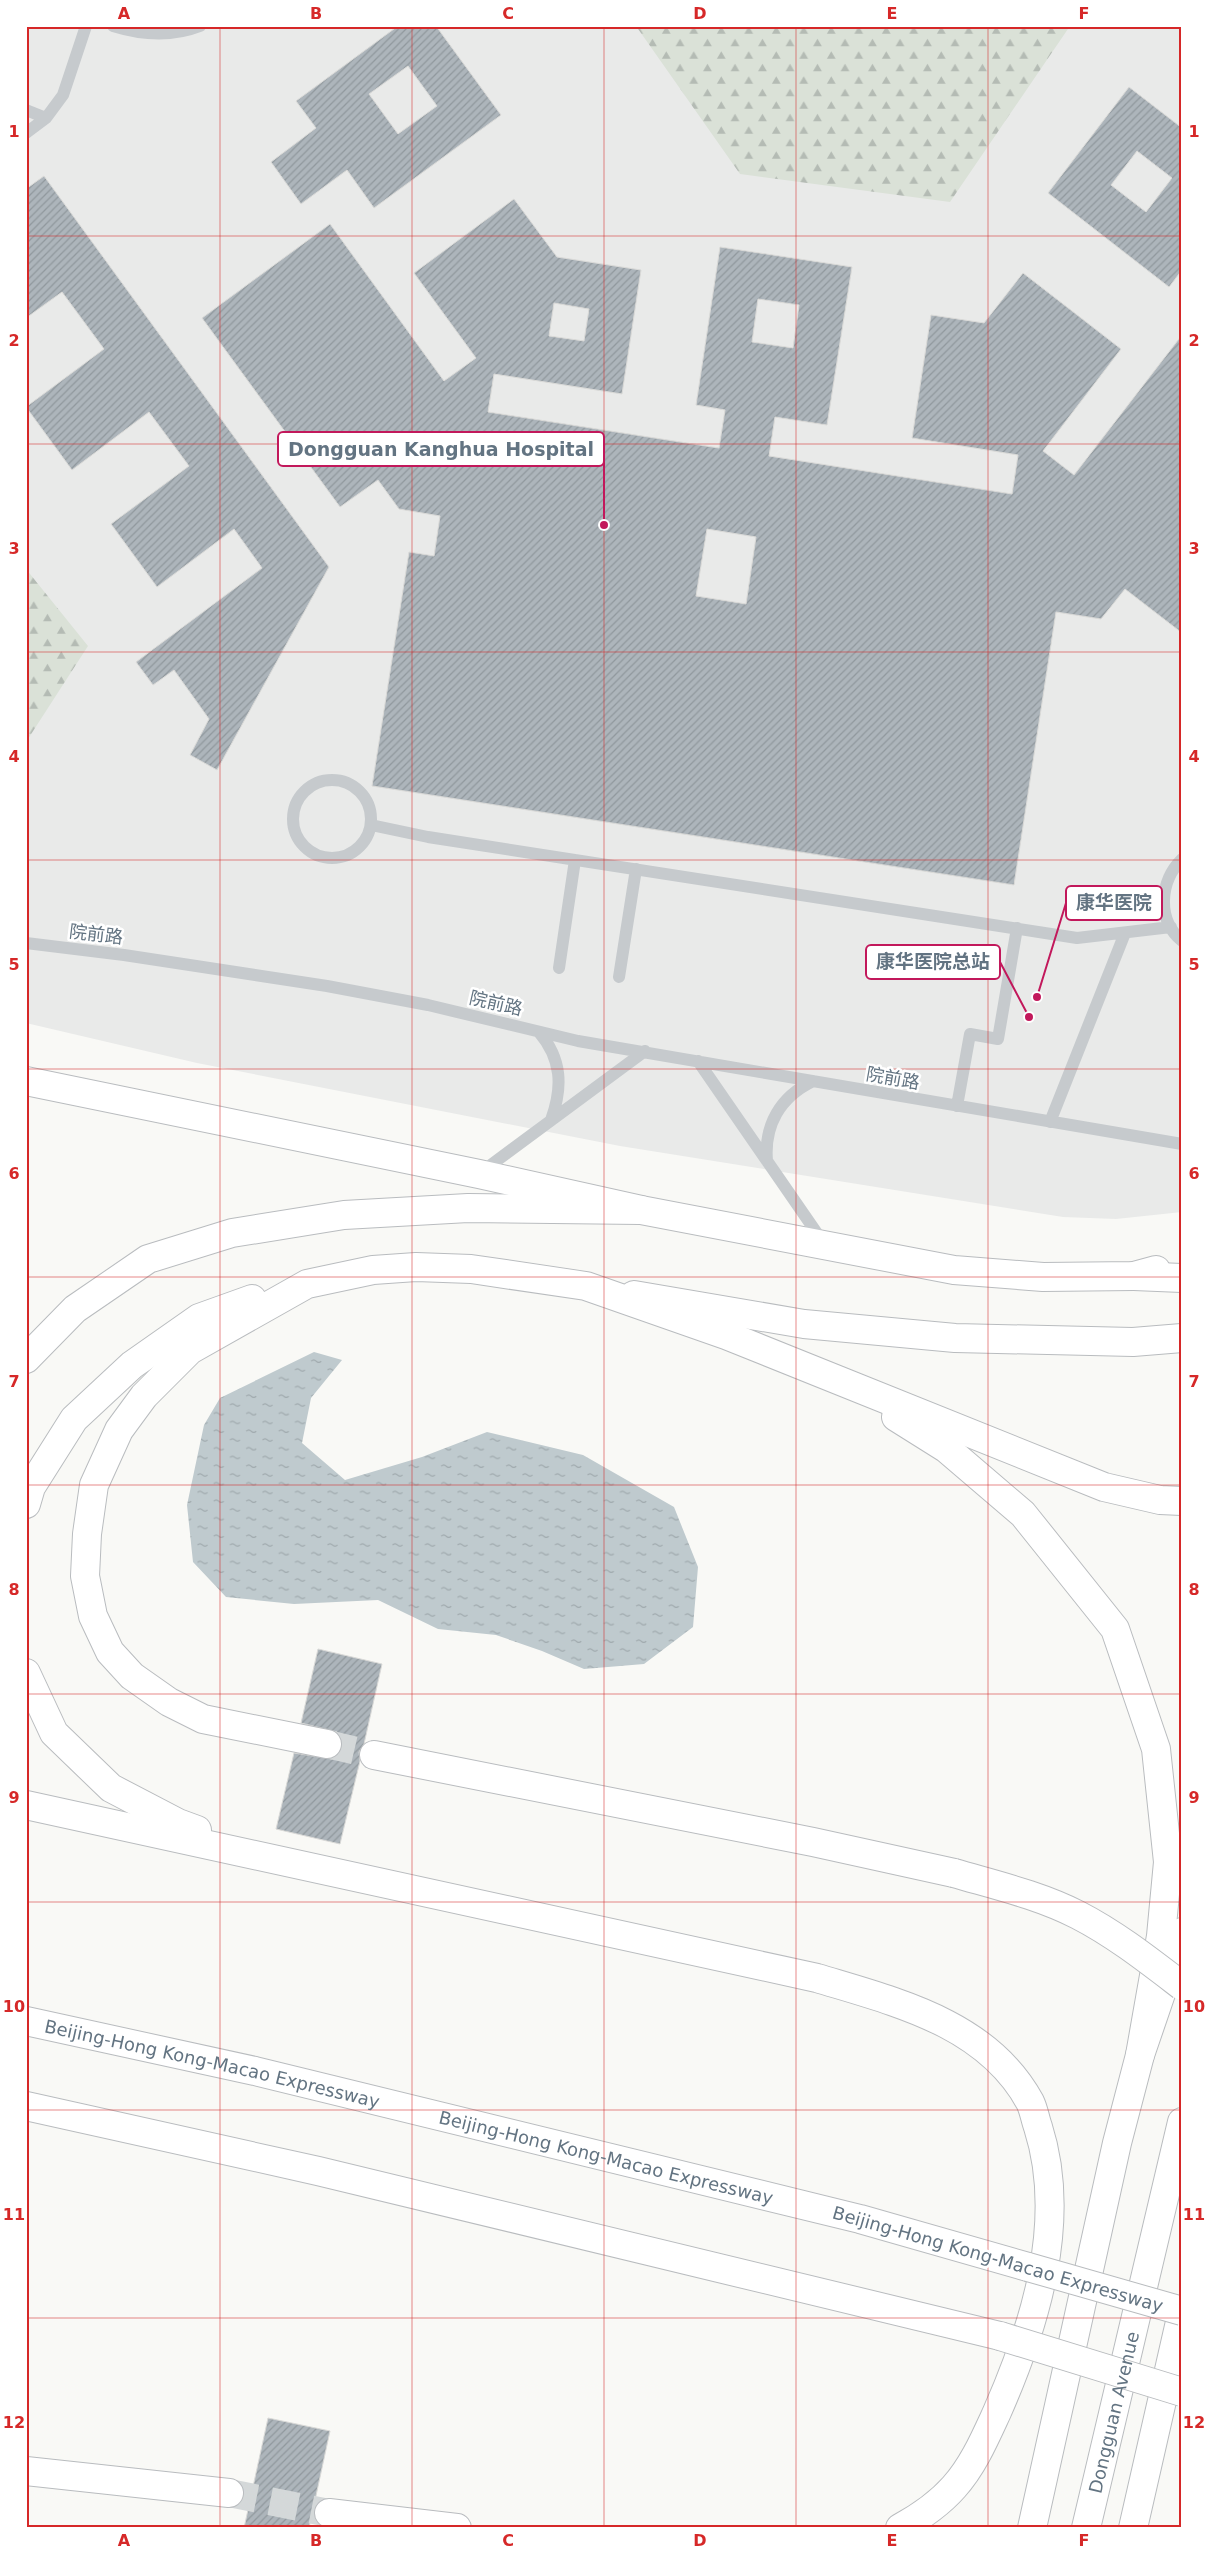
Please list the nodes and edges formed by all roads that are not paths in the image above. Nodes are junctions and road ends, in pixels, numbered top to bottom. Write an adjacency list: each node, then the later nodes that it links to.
1 (86, 26): 5 (lane)
2 (113, 26): 3 (lane)
3 (200, 26)
4 (26, 110): 5 (lane)
5 (46, 118): 6 (lane)
6 (26, 133)
7 (372, 825): 7 (lane); 9 (lane)
8 (1182, 859): 11 (lane)
9 (575, 860): 10 (lane); 16 (lane)
10 (636, 869): 12 (lane); 17 (lane)
11 (1170, 927): 13 (lane); 14 (lane)
12 (1017, 928): 13 (lane); 23 (lane)
13 (1124, 932): 25 (lane)
14 (1182, 941)
15 (26, 943): 18 (lane, 院前路)
16 (558, 968)
17 (619, 977)
18 (539, 1032): 19 (lane, 院前路); 24 (lane)
19 (645, 1051): 20 (lane, 院前路); 24 (lane)
20 (698, 1061): 22 (lane, 院前路); 27 (lane)
21 (26, 1081): 28 (highway)
22 (813, 1081): 23 (lane, 院前路); 27 (lane)
23 (957, 1106): 25 (lane, 院前路)
24 (551, 1120): 28 (lane)
25 (1050, 1122): 26 (lane, 院前路)
26 (1182, 1144)
27 (767, 1161): 30 (lane)
28 (479, 1174): 29 (highway)
29 (641, 1210): 30 (highway); 37 (highway)
30 (825, 1244): 32 (highway)
31 (1182, 1264): 32 (highway)
32 (1134, 1276): 33 (highway)
33 (1182, 1278)
34 (307, 1284): 35 (highway); 40 (highway); 42 (highway)
35 (586, 1286): 36 (highway); 38 (highway)
36 (1182, 1338)
37 (26, 1359)
38 (830, 1377): 39 (highway); 49 (highway)
39 (1182, 1501)
40 (26, 1504)
41 (26, 1672): 45 (highway)
42 (327, 1744)
43 (374, 1755): 47 (highway, bridge)
44 (26, 1805): 45 (highway)
45 (295, 1864): 58 (highway)
46 (1182, 1932): 49 (highway)
47 (1182, 1986)
48 (26, 2021): 52 (highway, Beijing-Hong Kong-Macao Expressway, bridge)
49 (1140, 2055): 59 (highway)
50 (26, 2106): 53 (highway, bridge)
51 (1182, 2122): 60 (highway, Dongguan Avenue)
52 (1182, 2312): 61 (highway)
53 (1182, 2392)
54 (26, 2471): 55 (highway)
55 (229, 2494)
56 (329, 2513): 57 (highway)
57 (457, 2528)
58 (900, 2528)
59 (1032, 2528)
60 (1086, 2528)
61 (1133, 2528)

